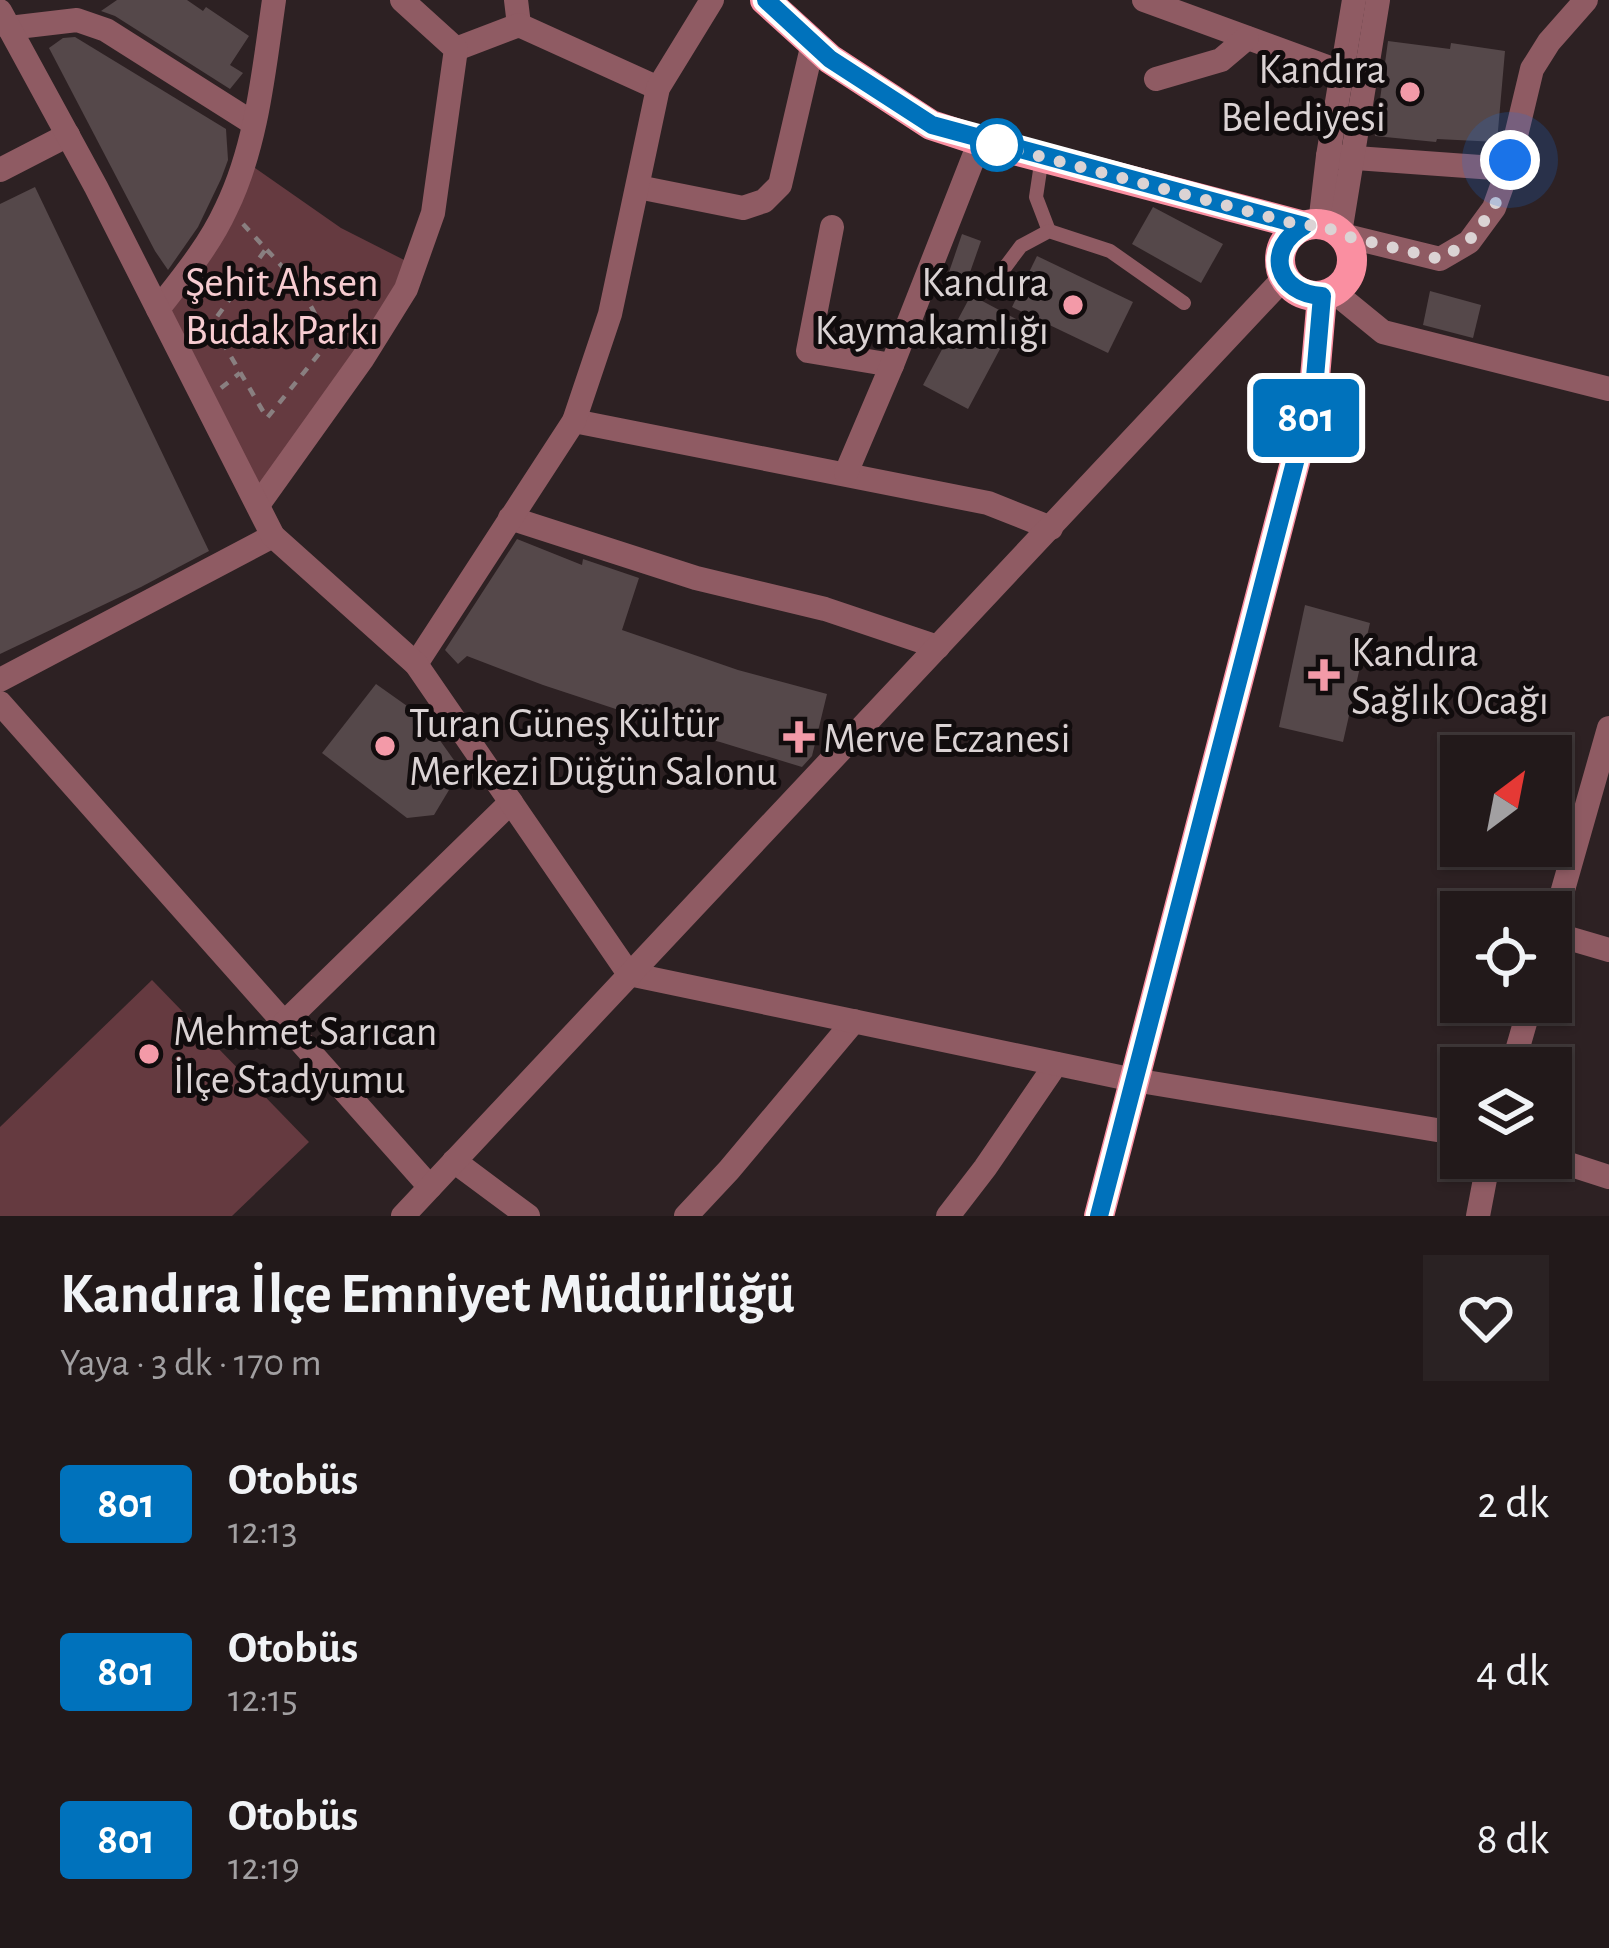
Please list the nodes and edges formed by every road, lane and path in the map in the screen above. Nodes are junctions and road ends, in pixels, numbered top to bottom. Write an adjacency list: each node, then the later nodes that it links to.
1 (274, 0): 16 (street)
2 (402, 0): 12 (street)
3 (712, 0): 15 (street)
4 (765, 0): 11 (main road)
5 (1144, 0): 10 (street)
6 (1586, 0): 21 (street)
7 (1358, 1): 13 (street); 20 (street)
8 (517, 12): 12 (street); 15 (street)
9 (5, 20): 16 (street); 17 (street)
10 (1247, 38): 13 (street); 14 (street)
11 (813, 43): 18 (main road); 23 (street)
12 (456, 49): 38 (street)
13 (1341, 72): 20 (street)
14 (1156, 80)
15 (658, 88): 23 (street)
16 (253, 123): 24 (street)
17 (68, 135): 22 (street); 33 (street)
18 (980, 140): 19 (main road); 34 (street)
19 (1042, 157): 26 (main road); 27 (lane)
20 (1341, 157): 21 (street); 26 (street)
21 (1508, 169): 26 (street)
22 (0, 170)
23 (638, 188): 36 (street)
24 (227, 207): 28 (path); 33 (street)
25 (832, 226): 34 (street)
26 (1327, 229): 30 (main road); 31 (main road)
27 (1049, 231): 29 (lane); 32 (lane)
28 (266, 249): 28 (path)
29 (1000, 274)
30 (1284, 278): 31 (main road); 40 (street)
31 (1328, 294): 35 (street); 55 (main road)
32 (1184, 303)
33 (158, 309): 38 (street)
34 (892, 365): 37 (street)
35 (1609, 389)
36 (574, 421): 37 (street); 39 (street)
37 (846, 473): 40 (street)
38 (258, 505): 41 (street)
39 (510, 518): 42 (street); 43 (street)
40 (1051, 528): 42 (street)
41 (273, 536): 43 (street); 44 (street)
42 (938, 647): 51 (street)
43 (416, 664): 47 (street)
44 (0, 680)
45 (0, 703): 53 (street)
46 (1609, 728): 48 (street)
47 (511, 802): 51 (street); 53 (street)
48 (1563, 891)
49 (1572, 939): 50 (street)
50 (1609, 950)
51 (629, 974): 52 (street); 57 (street)
52 (854, 1021): 54 (street); 64 (street)
53 (284, 1023): 61 (street)
54 (1056, 1064): 55 (street); 65 (street)
55 (1134, 1080): 56 (street); 66 (main road)
56 (1440, 1131)
57 (454, 1161): 61 (street); 63 (street)
58 (1572, 1165): 59 (street)
59 (1609, 1177)
60 (1485, 1179): 67 (street)
61 (430, 1187): 62 (street)
62 (403, 1216)
63 (528, 1216)
64 (686, 1216)
65 (948, 1216)
66 (1099, 1216)
67 (1478, 1216)

